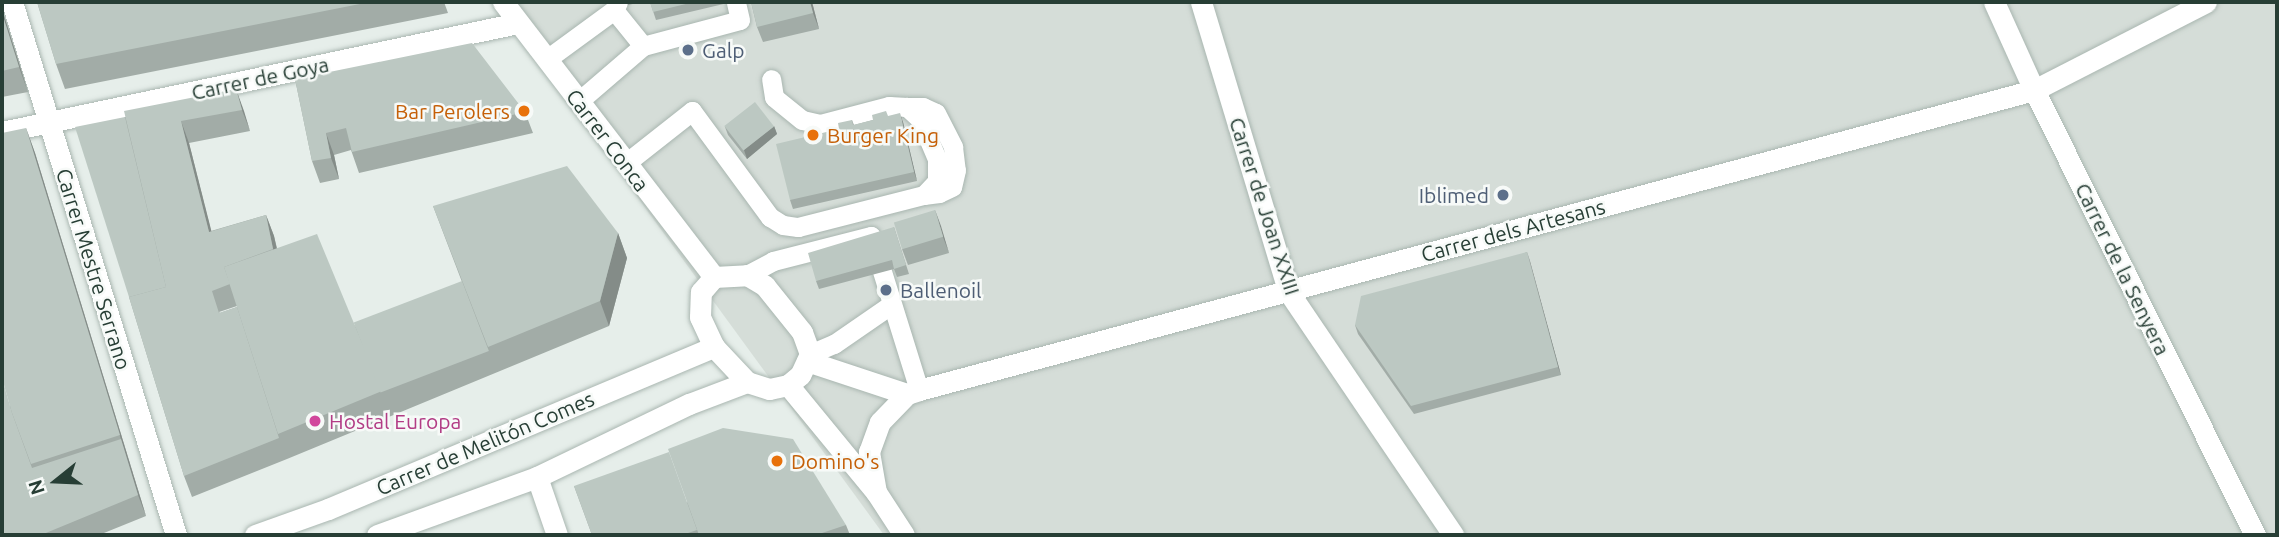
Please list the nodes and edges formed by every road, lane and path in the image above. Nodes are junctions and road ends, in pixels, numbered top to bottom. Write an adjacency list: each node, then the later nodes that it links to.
1 (12, 2): 14 (street, Carrer Mestre Serrano)
2 (503, 2): 8 (street, Carrer Conca)
3 (736, 2): 9 (lane)
4 (1201, 2): 19 (street, Carrer de Joan XXIII)
5 (1994, 2): 12 (street, Carrer de la Senyera)
6 (2206, 2): 12 (street, Carrer dels Artesans)
7 (616, 6): 9 (lane); 10 (lane)
8 (519, 23): 10 (street, Carrer Conca); 14 (street, Carrer de Goya)
9 (643, 46): 13 (lane)
10 (547, 59): 13 (street, Carrer Conca)
11 (771, 79): 16 (lane)
12 (2034, 90): 19 (street, Carrer dels Artesans); 34 (street, Carrer de la Senyera)
13 (579, 101): 16 (street, Carrer Conca)
14 (49, 124): 15 (street, Carrer de Goya); 28 (street, Carrer Mestre Serrano)
15 (2, 132)
16 (626, 163): 18 (street, Carrer Conca)
17 (747, 275): 18 (street); 20 (lane); 22 (street)
18 (714, 277): 21 (street)
19 (1288, 291): 25 (street, Carrer dels Artesans); 33 (street, Carrer de Joan XXIII)
20 (892, 304): 22 (lane); 25 (lane)
21 (714, 347): 23 (street); 29 (street, Carrer de Melitón Comes)
22 (808, 358): 24 (street); 25 (street)
23 (747, 382): 24 (street); 26 (street, Carrer de Melitón Comes)
24 (788, 385): 27 (street)
25 (913, 392): 27 (street)
26 (537, 477): 30 (street, Carrer de Melitón Comes); 31 (street)
27 (876, 492): 32 (street)
28 (176, 535)
29 (255, 535)
30 (377, 535)
31 (557, 535)
32 (904, 535)
33 (1453, 535)
34 (2255, 535)

